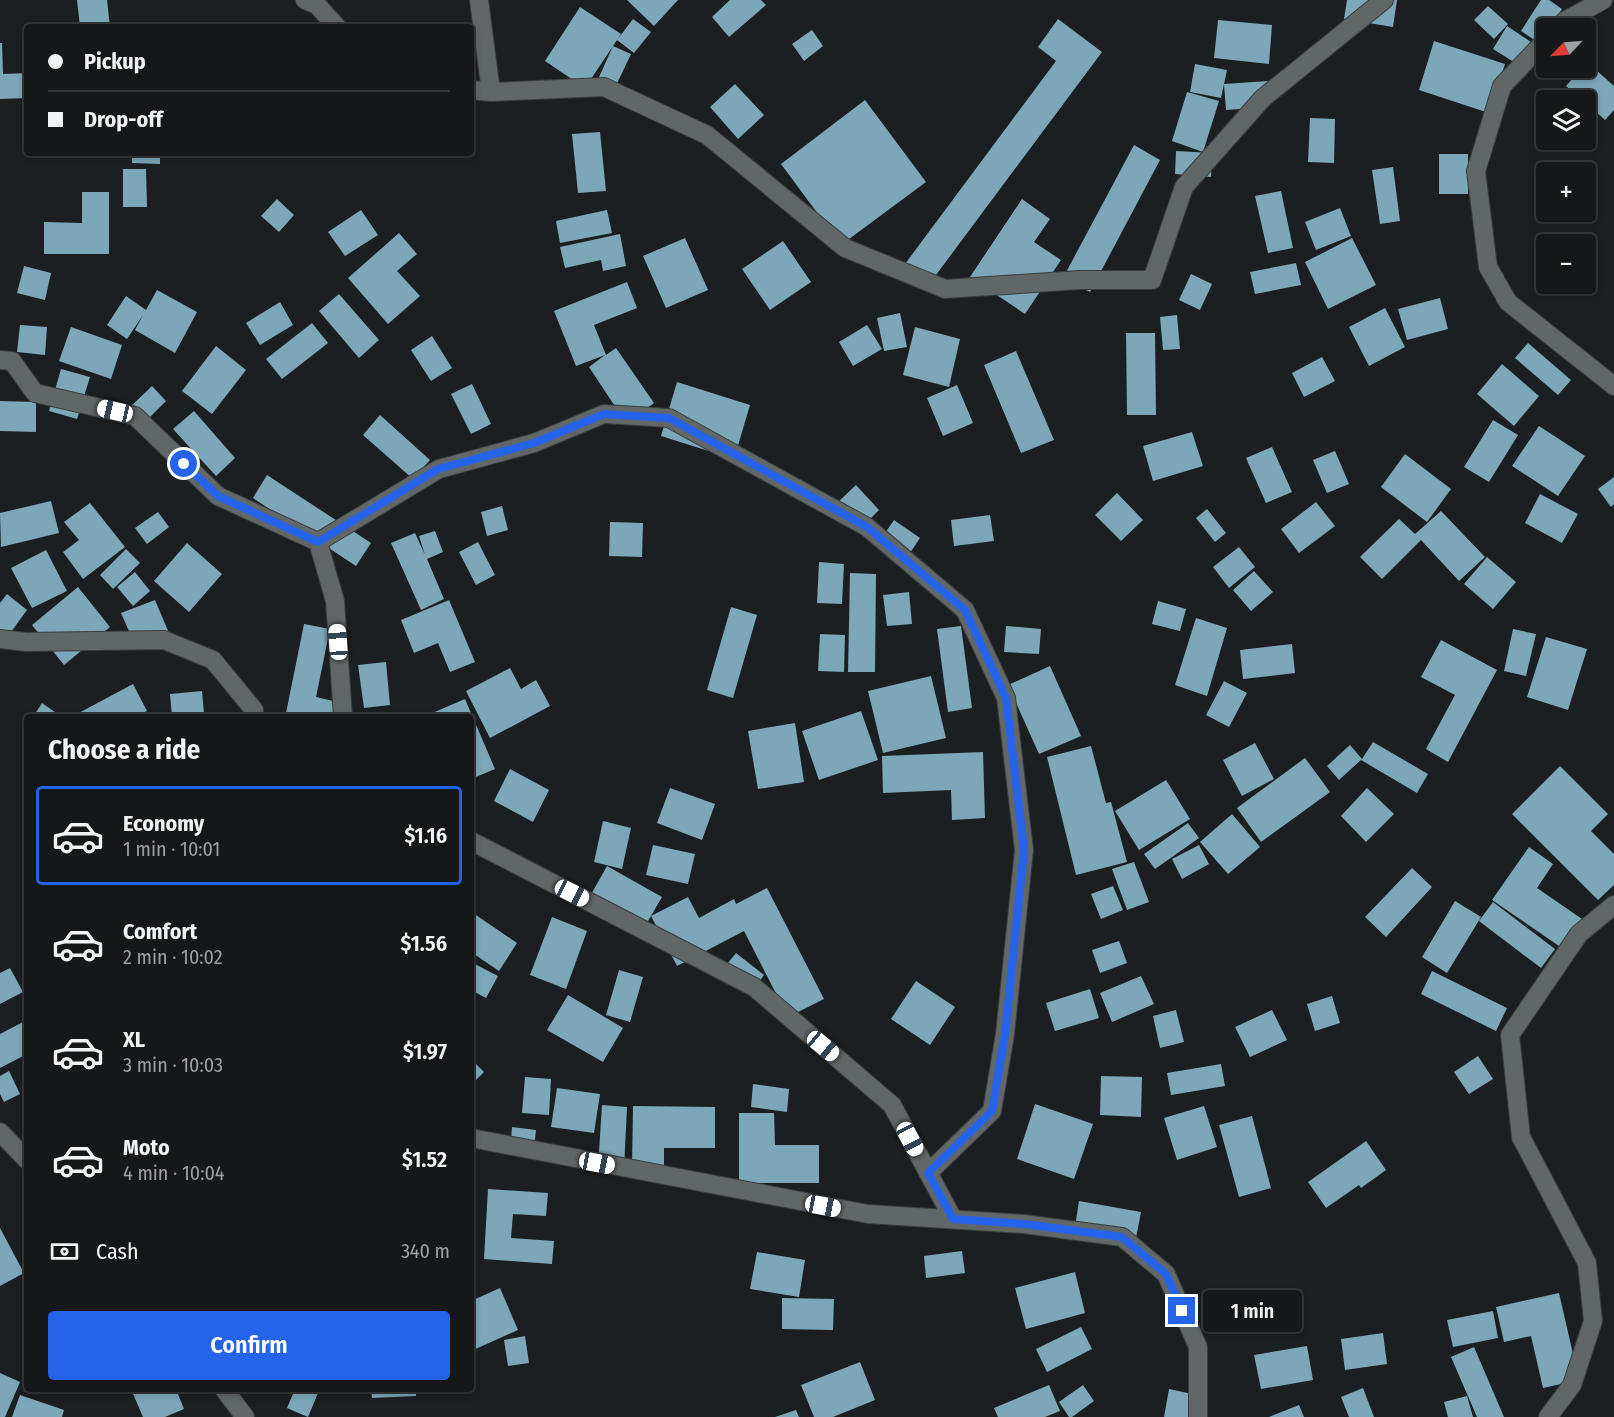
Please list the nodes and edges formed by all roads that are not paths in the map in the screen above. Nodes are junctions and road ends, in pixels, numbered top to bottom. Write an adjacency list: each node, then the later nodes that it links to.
1 (305, 0): 6 (street)
2 (479, 0): 9 (street)
3 (1384, 0): 9 (street)
4 (1596, 2): 5 (street)
5 (1570, 18)
6 (334, 24)
7 (1536, 50): 11 (street)
8 (474, 90): 9 (street)
9 (491, 92)
10 (0, 360): 12 (street)
11 (1614, 386)
12 (318, 542): 15 (street); 21 (street)
13 (0, 639): 14 (street)
14 (257, 714)
15 (343, 714)
16 (474, 843): 21 (street)
17 (1614, 905): 26 (street)
18 (0, 1132): 20 (street)
19 (474, 1139): 22 (street)
20 (24, 1157)
21 (928, 1173): 22 (street)
22 (953, 1219): 25 (street)
23 (226, 1392): 24 (street)
24 (245, 1417)
25 (1198, 1417)
26 (1548, 1417)

